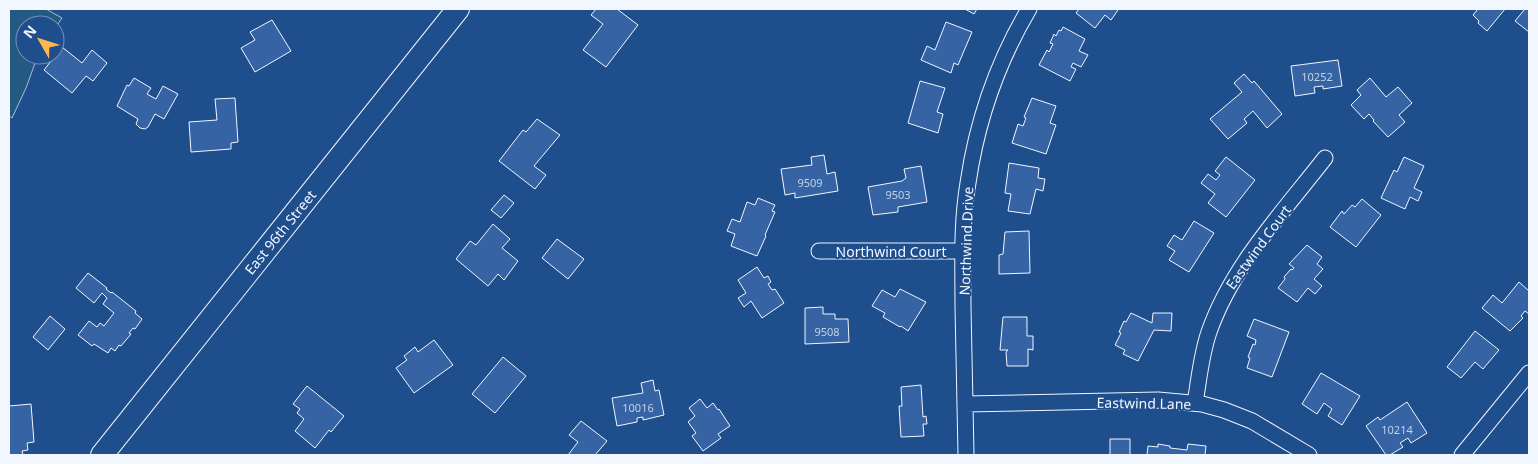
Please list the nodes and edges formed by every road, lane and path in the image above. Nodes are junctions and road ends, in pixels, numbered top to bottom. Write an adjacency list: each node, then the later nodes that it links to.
1 (458, 9): 9 (main road, East 96th Street)
2 (1029, 9): 5 (street, Northwind Drive)
3 (1325, 158): 8 (street, Eastwind Court)
4 (819, 251): 5 (street, Northwind Court)
5 (962, 251): 7 (street, Northwind Drive)
6 (1529, 373): 12 (street)
7 (965, 404): 8 (street, Eastwind Lane); 10 (street, Northwind Drive)
8 (1195, 404): 11 (street, Eastwind Lane)
9 (102, 455)
10 (966, 455)
11 (1309, 455)
12 (1462, 455)

